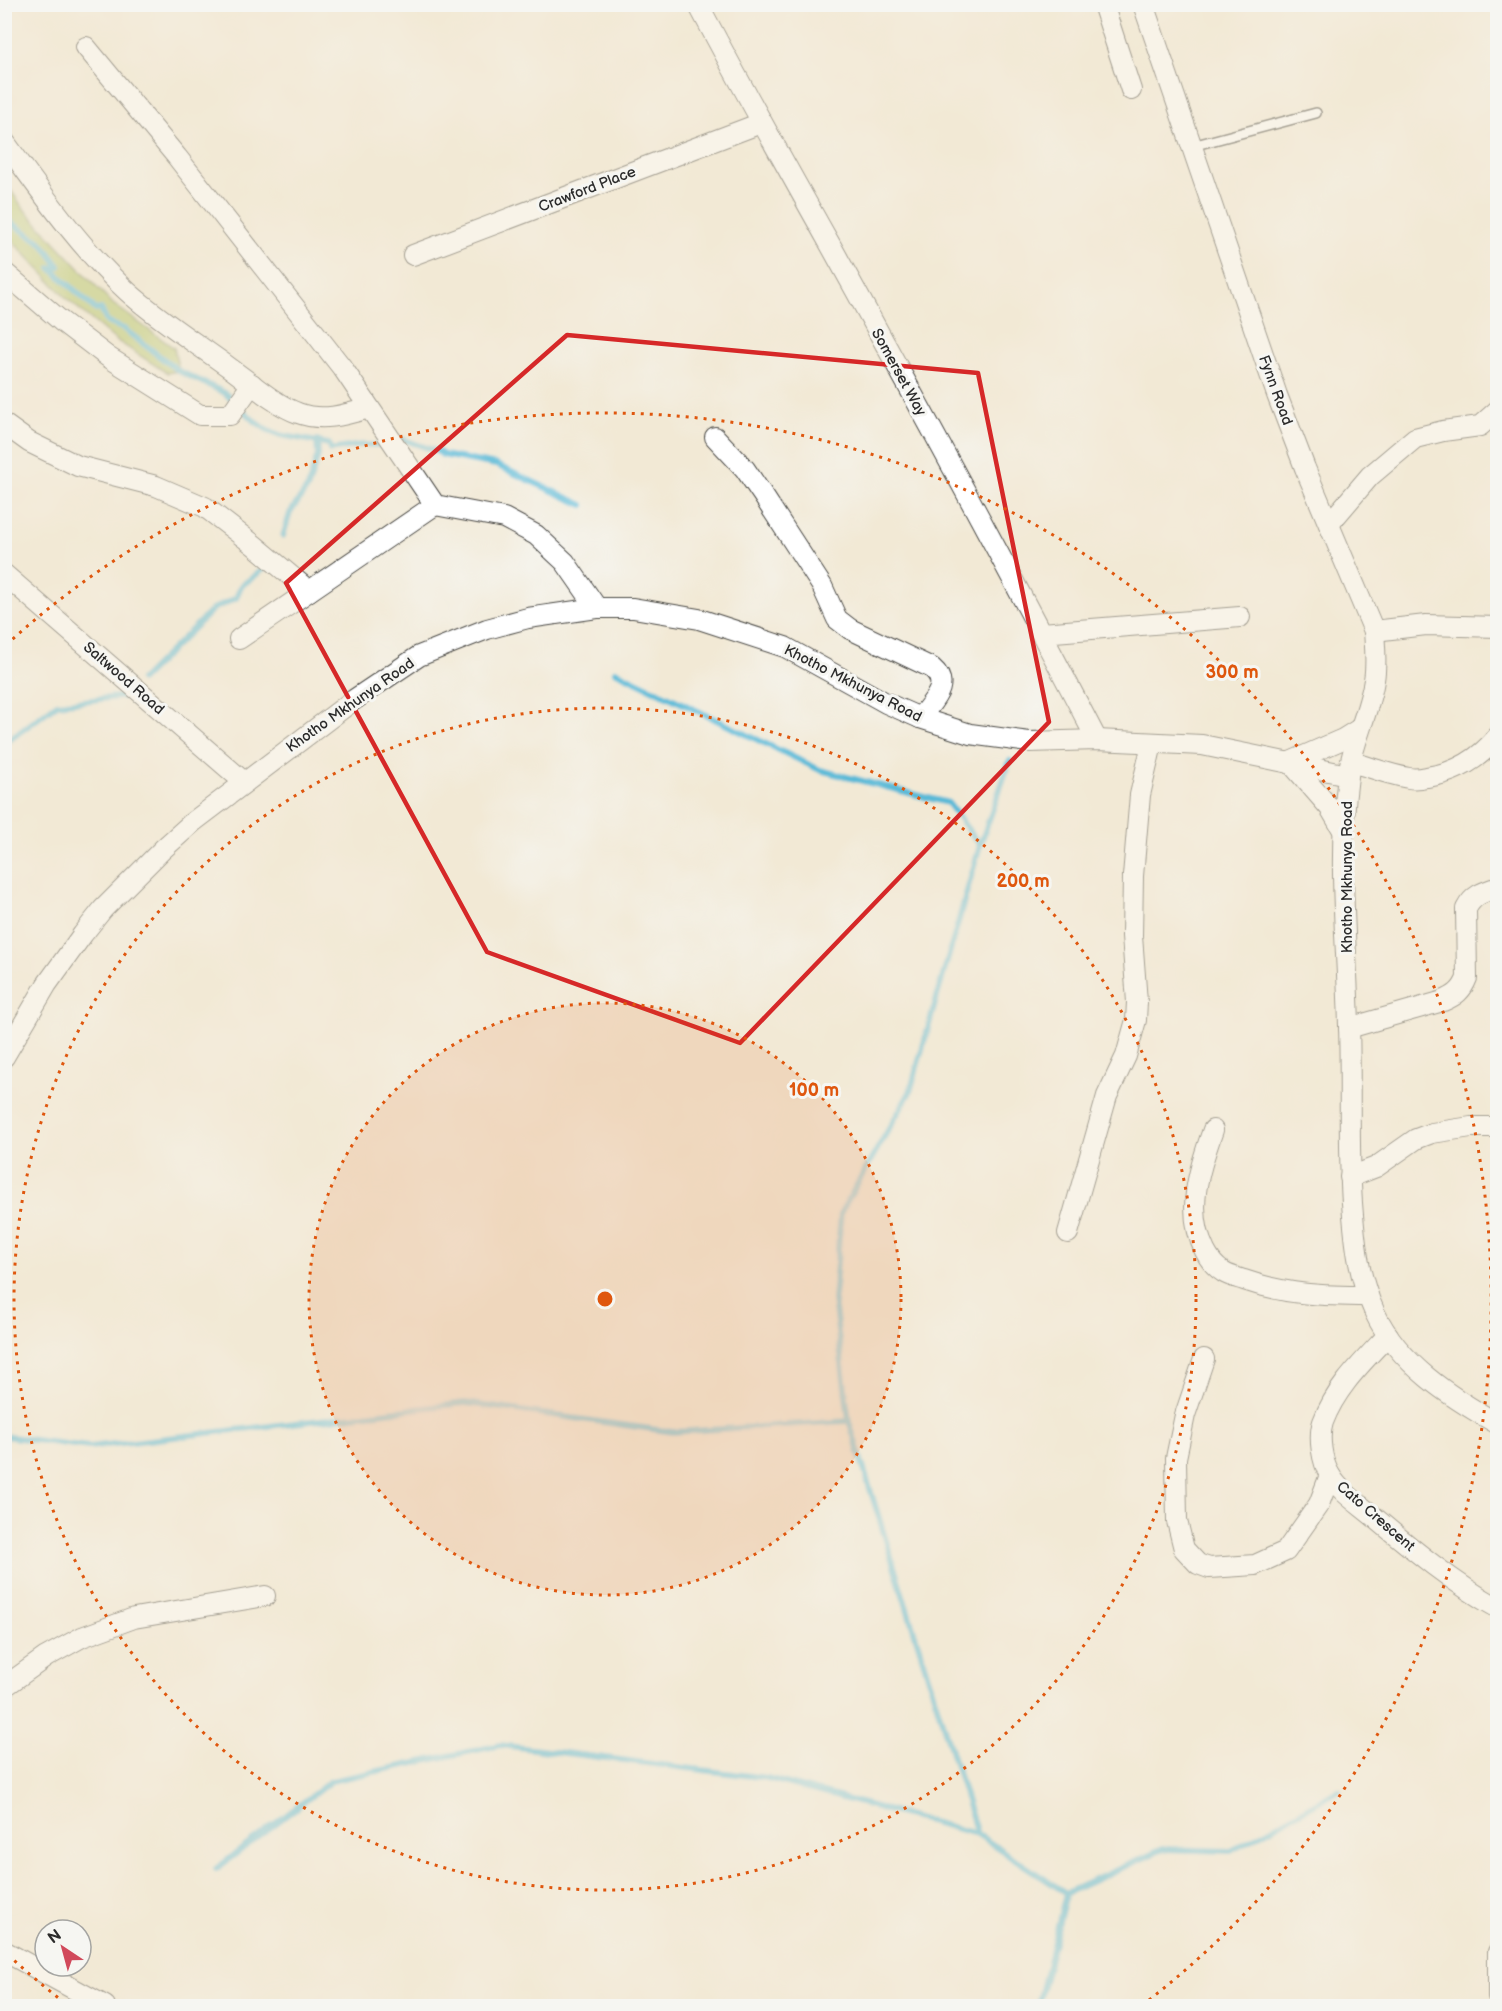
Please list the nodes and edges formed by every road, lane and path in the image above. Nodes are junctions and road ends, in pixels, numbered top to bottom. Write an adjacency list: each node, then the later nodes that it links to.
1 (698, 4): 7 (street, Somerset Way)
2 (1102, 4): 5 (street)
3 (1143, 4): 9 (street, Fynn Road)
4 (86, 47): 13 (street)
5 (1131, 90)
6 (1316, 113): 9 (lane)
7 (761, 123): 10 (street, Crawford Place); 25 (street, Somerset Way)
8 (4, 141): 12 (street)
9 (1192, 146): 18 (street, Fynn Road)
10 (413, 255)
11 (4, 272): 12 (street)
12 (248, 390): 13 (street)
13 (369, 408): 17 (street)
14 (1497, 410): 18 (street)
15 (4, 424): 20 (street)
16 (715, 437): 27 (street)
17 (435, 505): 20 (street); 21 (street)
18 (1329, 524): 24 (street, Fynn Road)
19 (4, 574): 34 (street, Saltwood Road)
20 (309, 591): 26 (street)
21 (597, 608): 27 (street, Khotho Mkhunya Road); 34 (street, Khotho Mkhunya Road)
22 (1240, 616): 25 (street)
23 (1497, 627): 24 (street)
24 (1374, 630): 28 (street, Fynn Road)
25 (1042, 633): 30 (street, Somerset Way)
26 (239, 639)
27 (920, 717): 30 (street, Khotho Mkhunya Road)
28 (1359, 729): 32 (street); 33 (street, Fynn Road)
29 (1497, 736): 33 (street)
30 (1097, 740): 31 (street, Khotho Mkhunya Road)
31 (1152, 744): 32 (street, Khotho Mkhunya Road); 42 (street)
32 (1290, 762): 33 (street, Khotho Mkhunya Road); 35 (street)
33 (1349, 768): 35 (street, Khotho Mkhunya Road)
34 (244, 782): 38 (street, Khotho Mkhunya Road)
35 (1344, 832): 37 (street, Khotho Mkhunya Road)
36 (1497, 887): 37 (street)
37 (1349, 1028): 41 (street, Khotho Mkhunya Road)
38 (4, 1058)
39 (1497, 1127): 41 (street)
40 (1213, 1130): 43 (street)
41 (1350, 1177): 43 (street, Khotho Mkhunya Road)
42 (1068, 1233)
43 (1368, 1296): 44 (street, Khotho Mkhunya Road)
44 (1388, 1335): 46 (street, Khotho Mkhunya Road); 47 (street, Cato Crescent)
45 (1204, 1359): 47 (street)
46 (1497, 1424)
47 (1330, 1475): 49 (street, Cato Crescent)
48 (265, 1596): 50 (street)
49 (1497, 1608)
50 (4, 1687)
51 (4, 1951): 54 (street)
52 (1497, 1952): 53 (street)
53 (1497, 1997)
54 (105, 2007)

